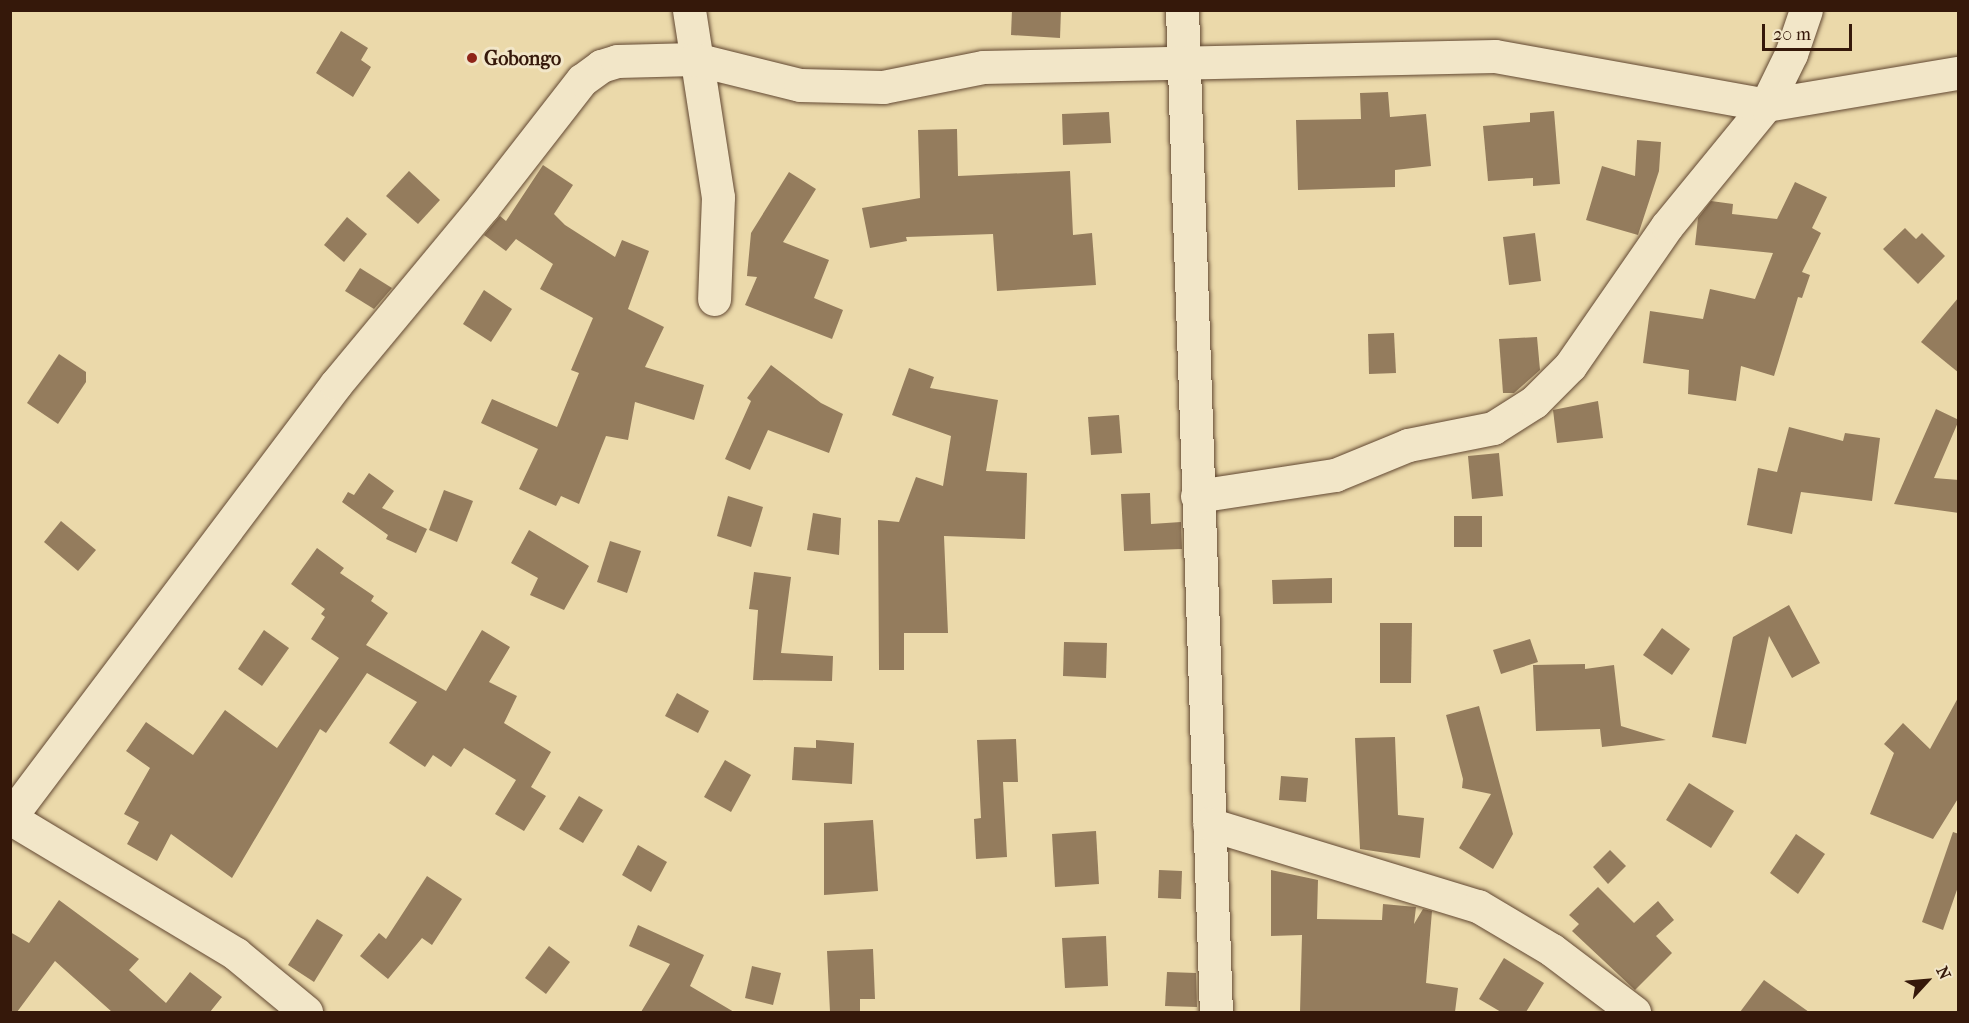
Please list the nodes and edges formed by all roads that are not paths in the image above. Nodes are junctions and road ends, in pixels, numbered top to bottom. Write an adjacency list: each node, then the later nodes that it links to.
1 (689, 10): 4 (street)
2 (1182, 10): 5 (street)
3 (1806, 10): 7 (street)
4 (695, 58): 5 (street); 8 (street); 10 (street)
5 (1182, 63): 7 (street); 9 (street)
6 (1959, 73): 7 (street)
7 (1766, 105): 9 (street)
8 (714, 299)
9 (1197, 496): 11 (street)
10 (10, 817): 12 (street)
11 (1209, 824): 13 (street); 14 (street)
12 (306, 1012)
13 (1216, 1012)
14 (1635, 1012)

